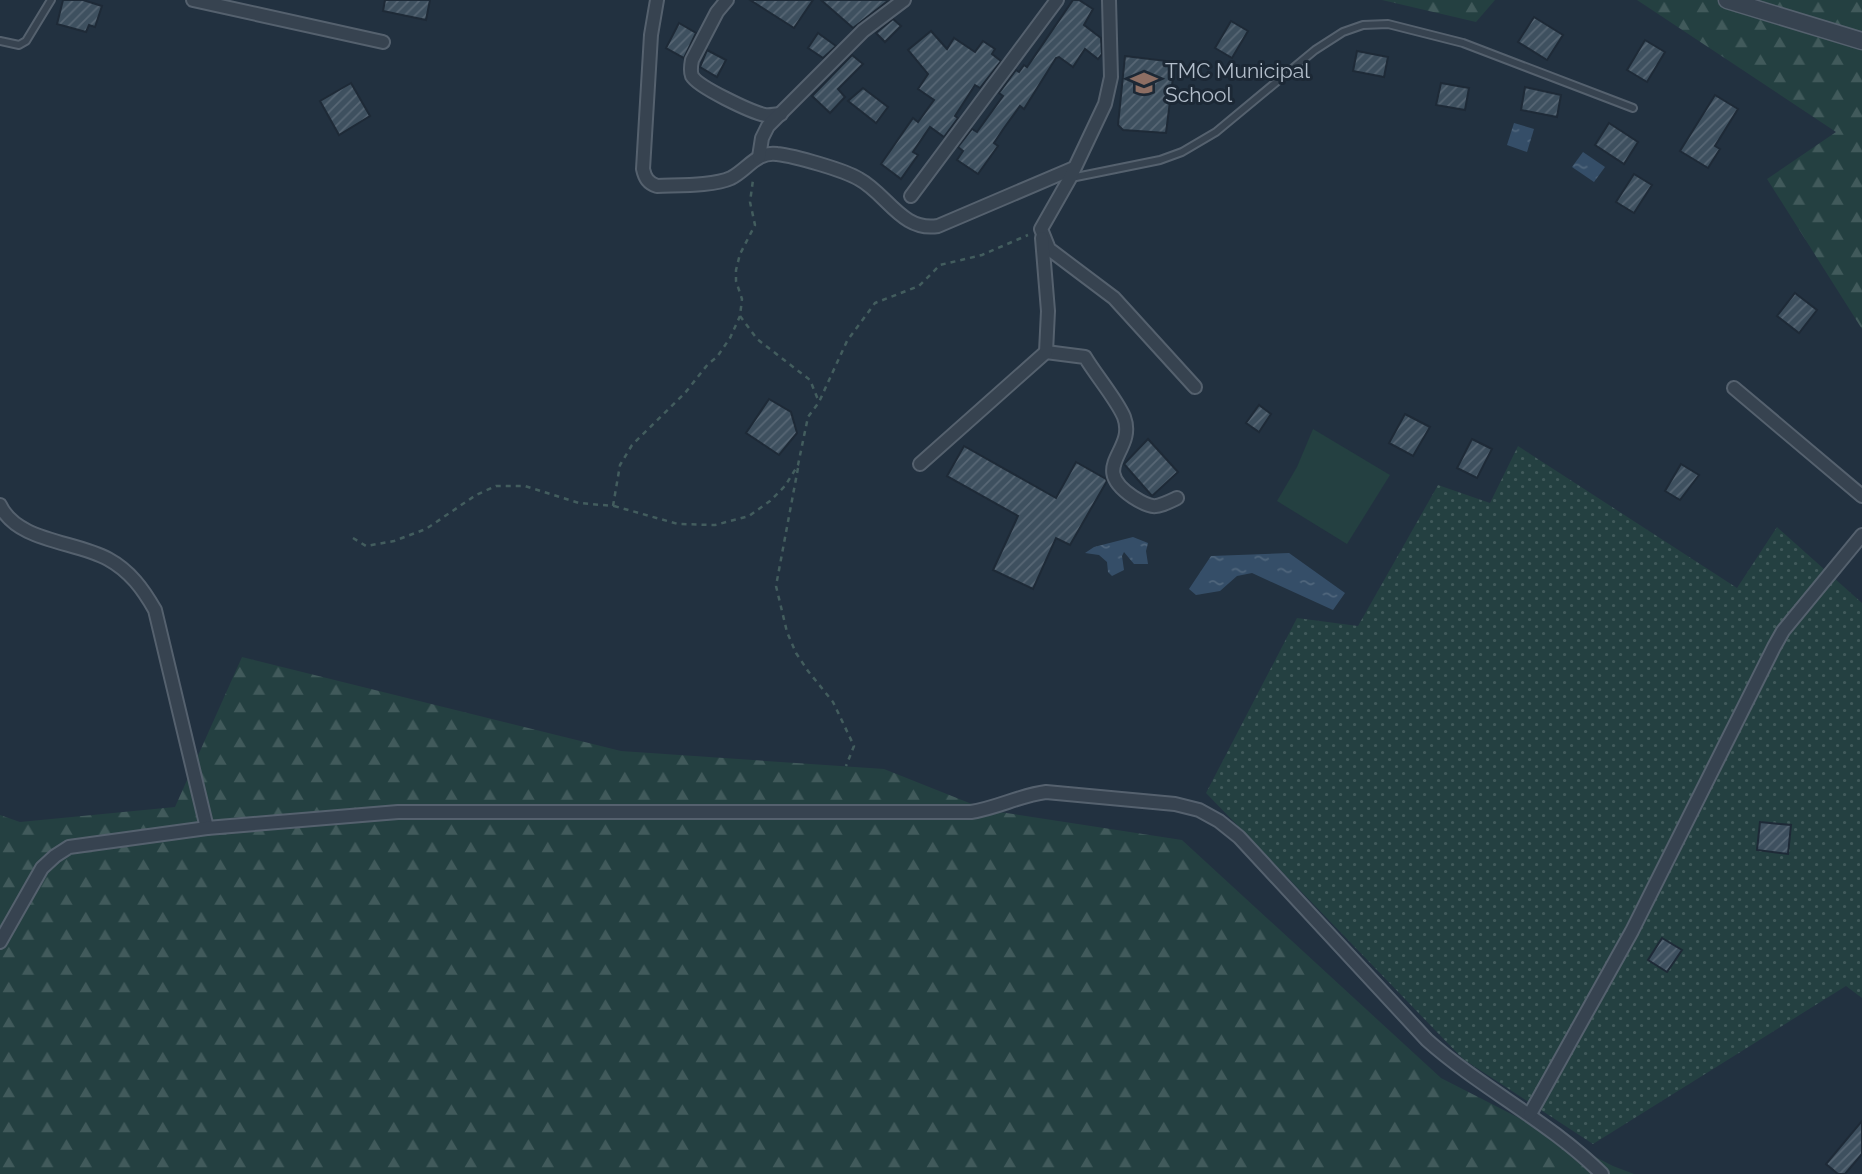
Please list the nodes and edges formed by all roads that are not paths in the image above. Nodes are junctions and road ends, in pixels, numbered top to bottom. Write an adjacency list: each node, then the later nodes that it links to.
1 (51, 0): 9 (lane)
2 (193, 0): 11 (street)
3 (657, 0): 14 (street)
4 (727, 0): 13 (street)
5 (904, 0): 13 (street)
6 (1057, 0): 16 (street)
7 (1109, 0): 15 (street)
8 (1727, 0): 10 (street)
9 (0, 41)
10 (1862, 41)
11 (383, 42)
12 (1633, 108): 15 (lane)
13 (781, 114): 14 (street)
14 (759, 156): 15 (street)
15 (1072, 173): 17 (street)
16 (911, 196)
17 (1041, 229): 18 (street); 19 (street)
18 (1046, 352): 21 (street); 23 (street)
19 (1195, 387)
20 (1734, 388): 22 (street)
21 (920, 464)
22 (1862, 496)
23 (1177, 498)
24 (0, 505): 26 (street)
25 (1862, 535): 28 (street)
26 (207, 828): 27 (street); 28 (street)
27 (0, 942)
28 (1530, 1114): 29 (street)
29 (1602, 1174)

